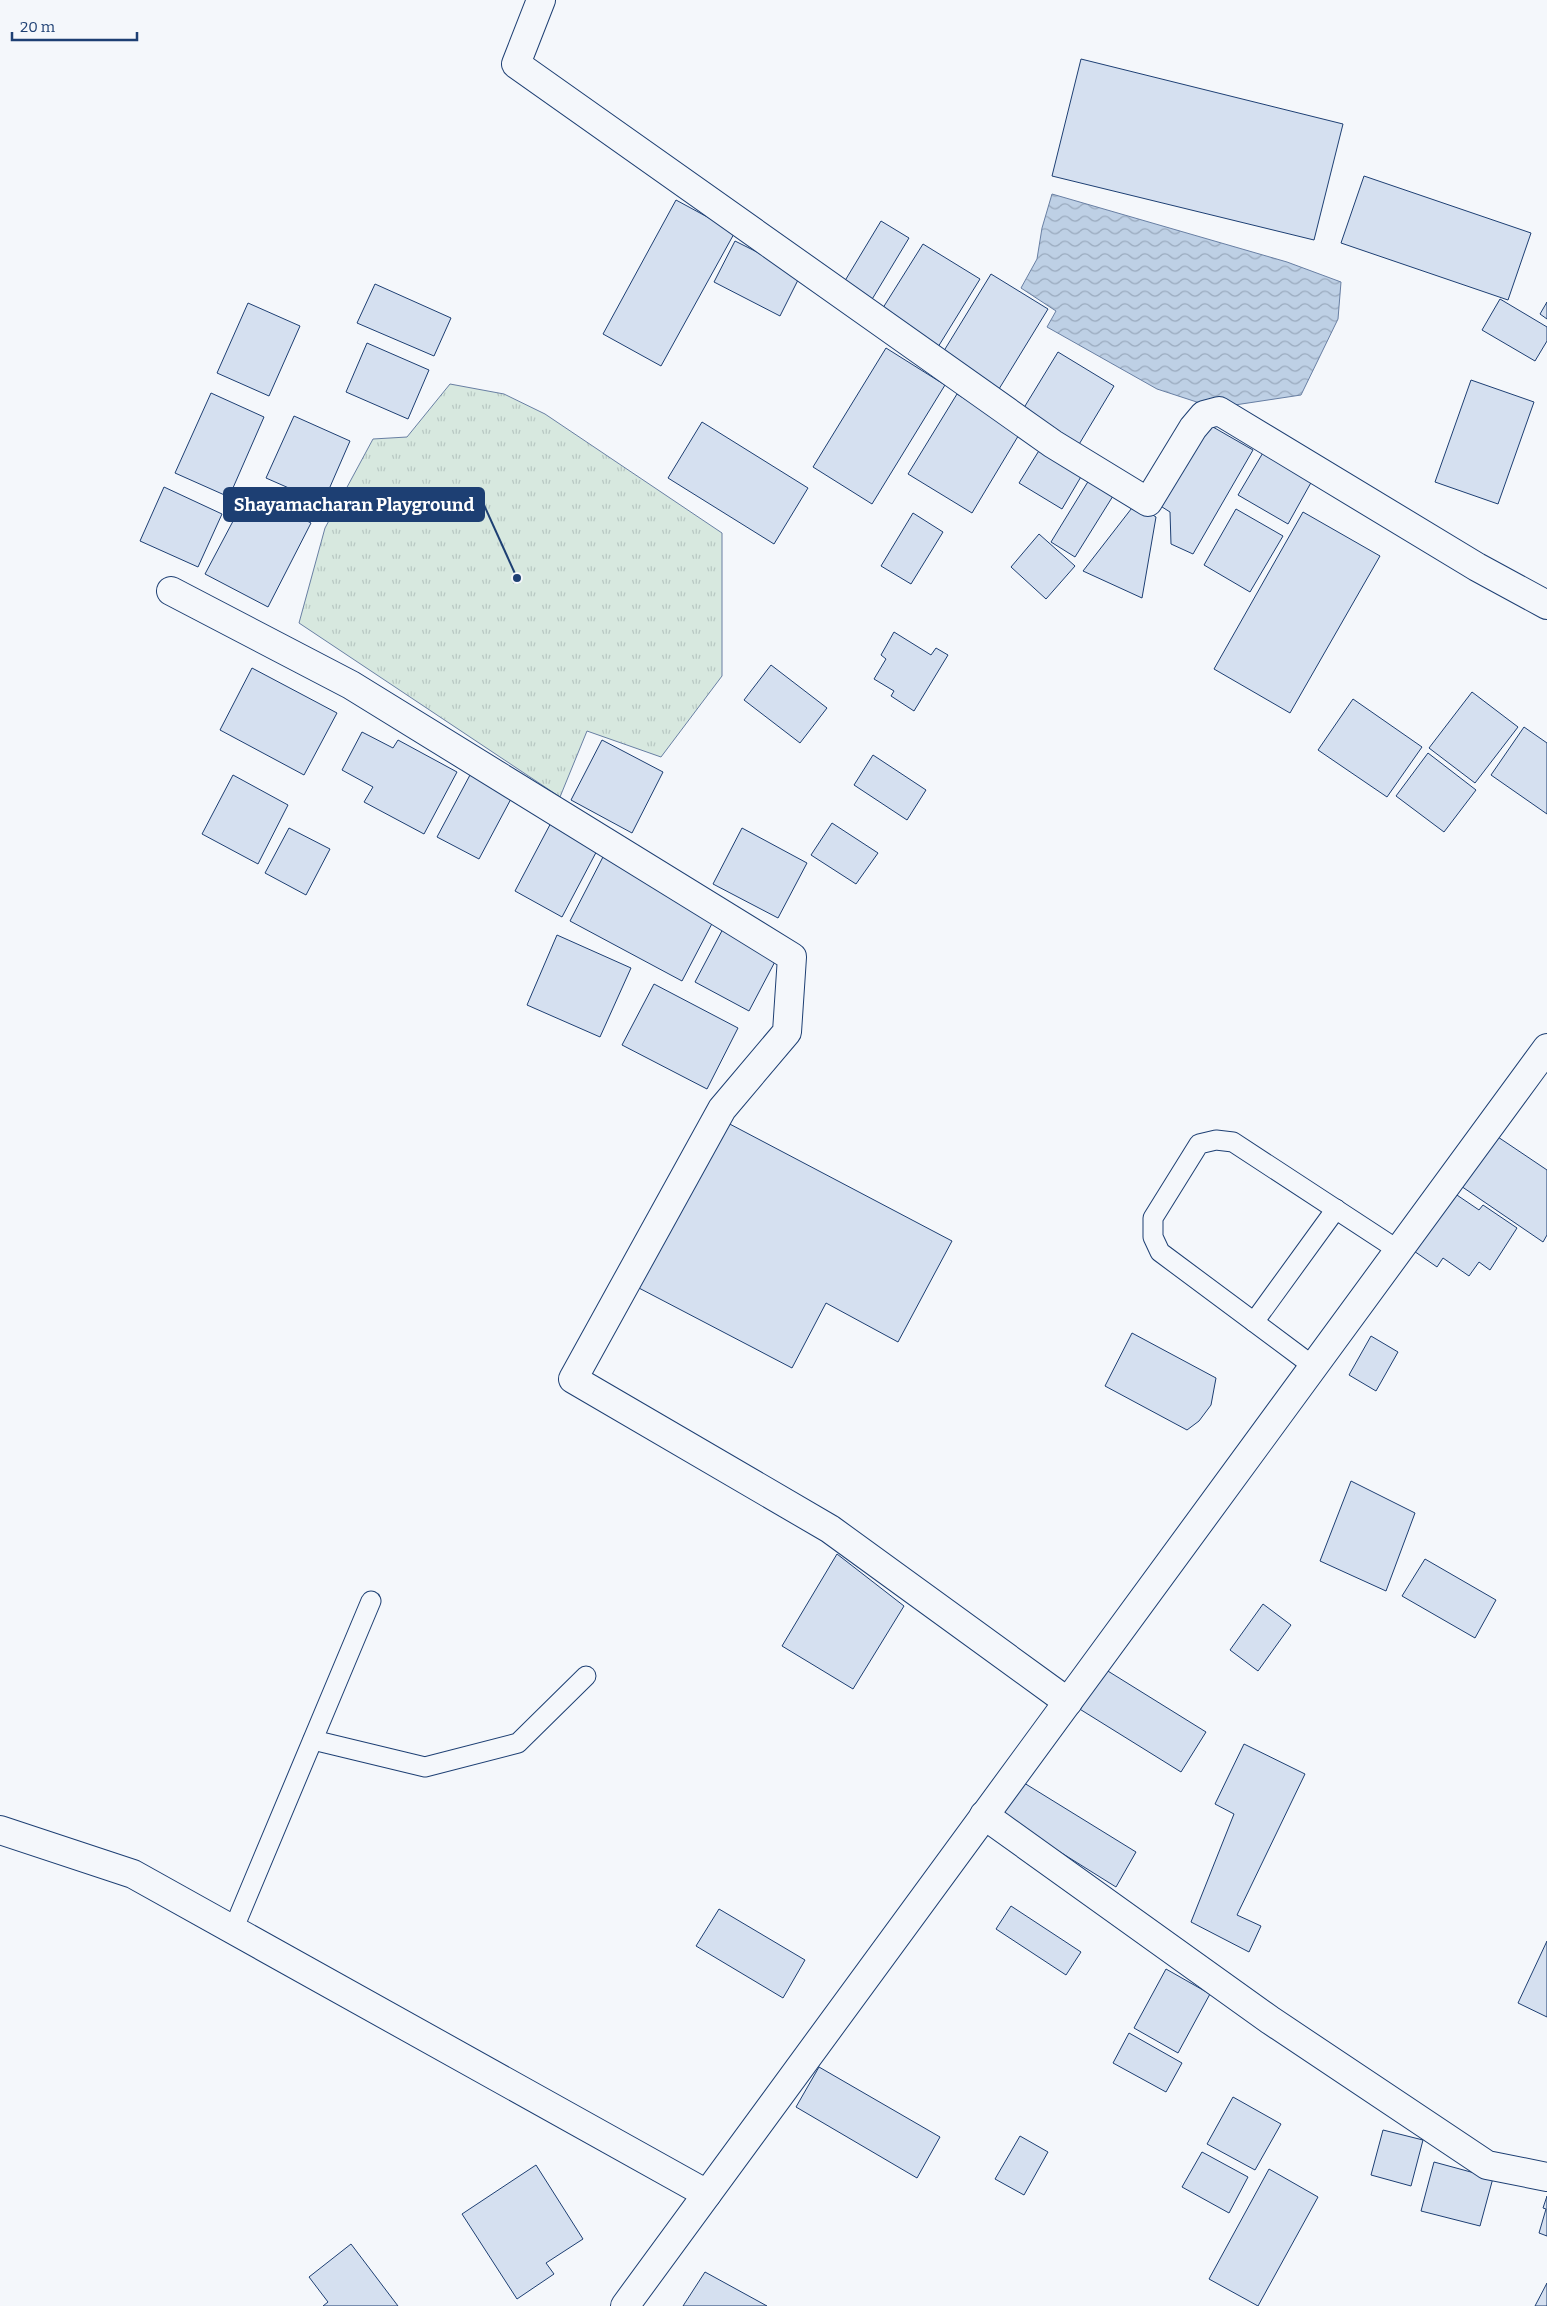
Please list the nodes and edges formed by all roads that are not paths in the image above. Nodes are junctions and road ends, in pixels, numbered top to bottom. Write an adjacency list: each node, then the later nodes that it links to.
1 (541, 0): 3 (street)
2 (171, 591): 11 (street)
3 (1547, 605)
4 (1547, 1048): 6 (street)
5 (1336, 1209): 6 (lane); 7 (lane); 7 (lane)
6 (1398, 1250): 8 (street)
7 (1254, 1322): 8 (lane)
8 (1313, 1366): 11 (street)
9 (371, 1601): 12 (lane)
10 (586, 1676): 12 (lane)
11 (1068, 1702): 13 (street)
12 (313, 1740): 15 (lane)
13 (984, 1815): 16 (street); 17 (street)
14 (0, 1830): 15 (street)
15 (234, 1930): 17 (street)
16 (1547, 2176)
17 (708, 2194): 18 (street)
18 (625, 2306)

